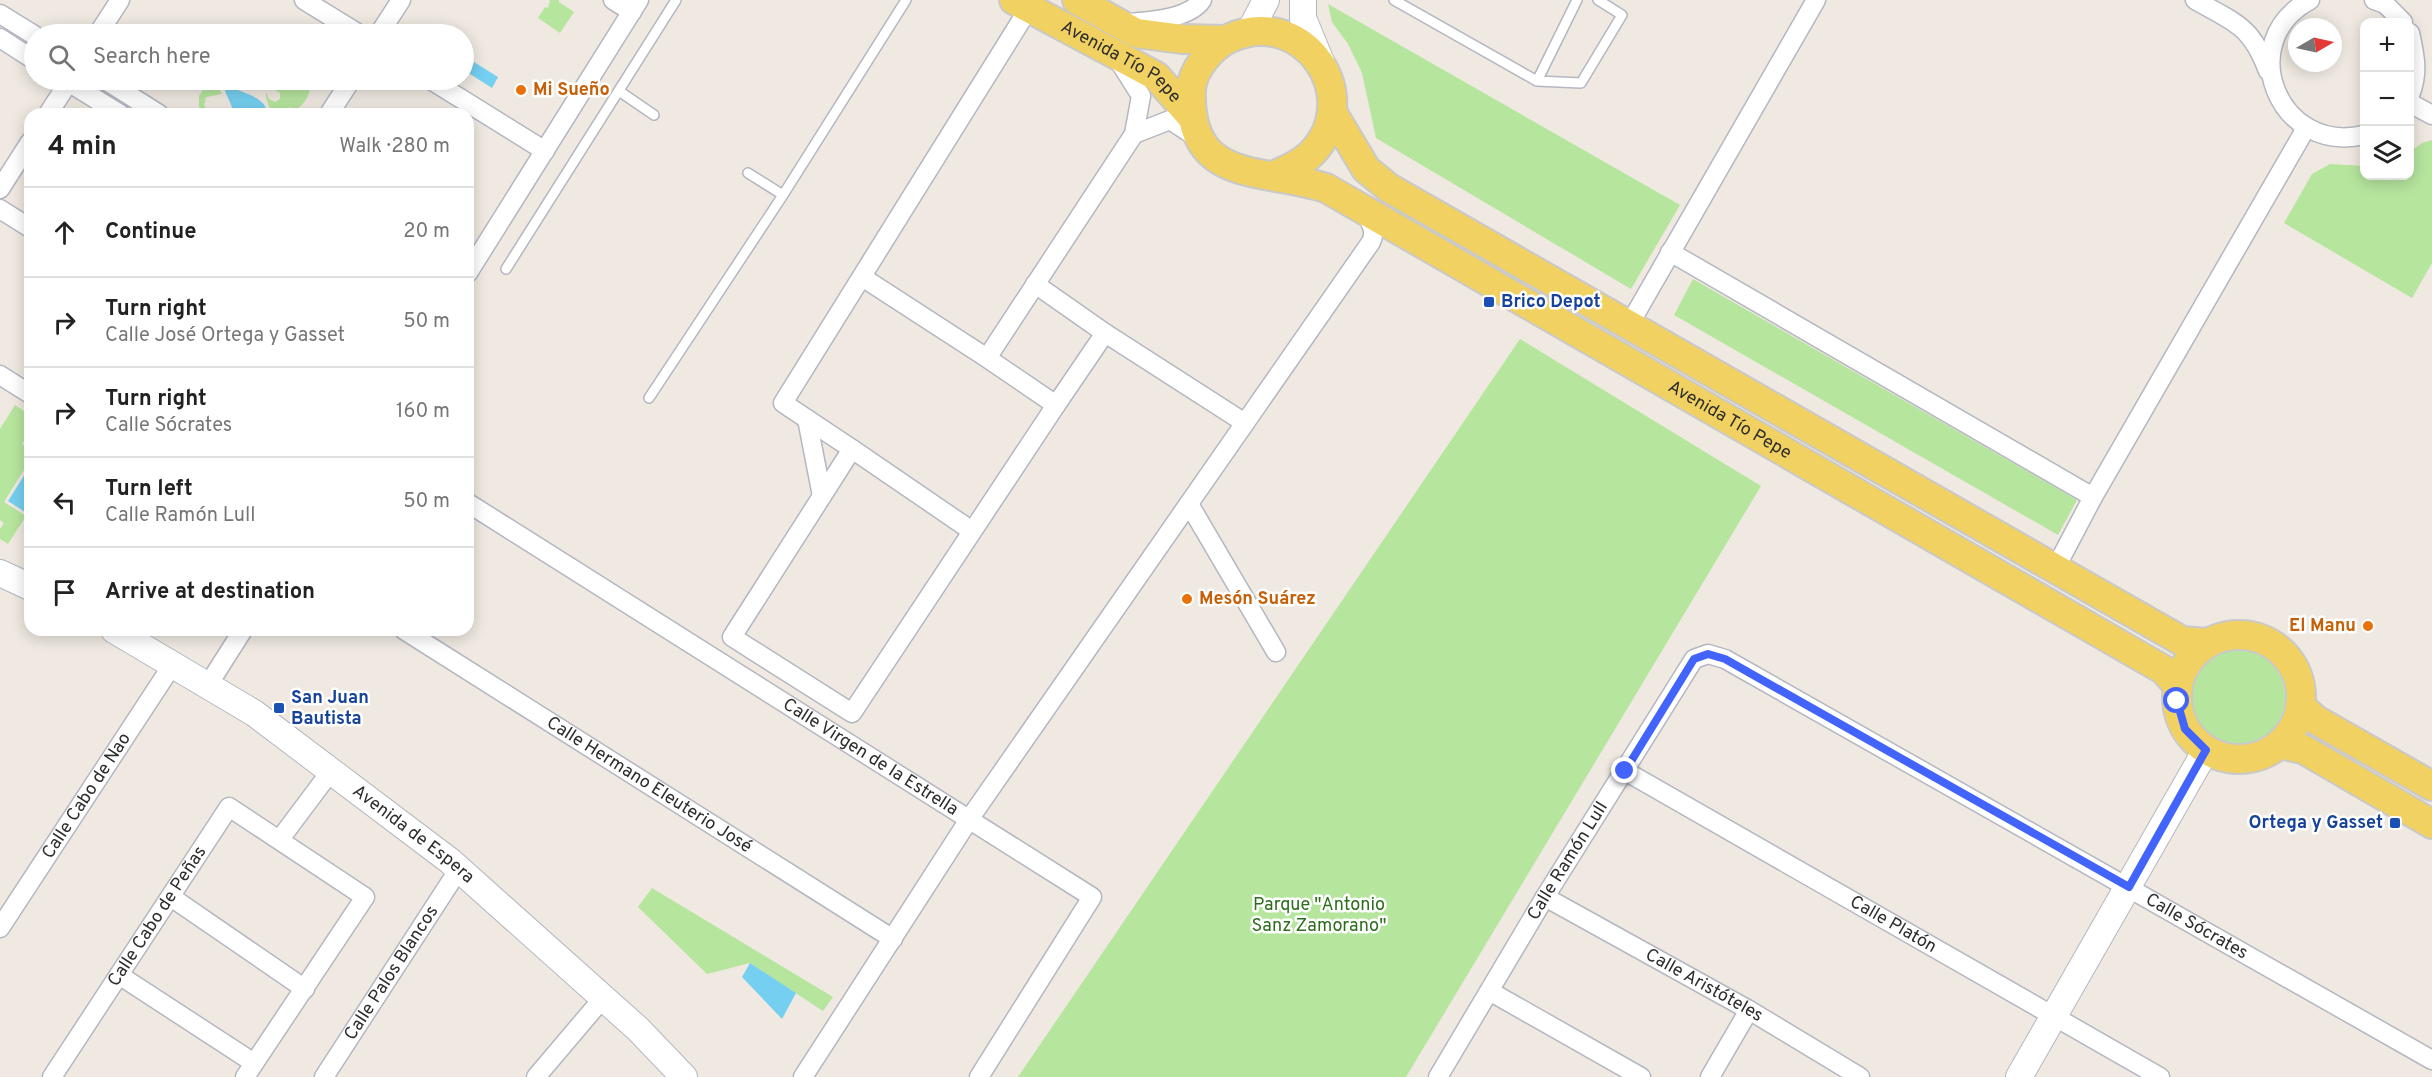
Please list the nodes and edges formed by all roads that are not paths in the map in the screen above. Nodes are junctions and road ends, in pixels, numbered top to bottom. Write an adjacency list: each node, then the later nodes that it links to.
1 (120, 0): 22 (street)
2 (304, 0): 23 (street)
3 (401, 0): 24 (street)
4 (613, 0): 19 (street)
5 (676, 0): 41 (lane)
6 (1077, 0): 25 (main road, Avenida Tío Pepe)
7 (1202, 0): 25 (street)
8 (1266, 0): 27 (street)
9 (1304, 0): 32 (street)
10 (1394, 0): 33 (lane)
11 (1577, 0): 33 (lane)
12 (1598, 0): 33 (lane)
13 (1816, 0): 65 (street)
14 (2195, 0): 34 (street)
15 (2310, 0): 34 (street)
16 (903, 1): 59 (lane)
17 (2382, 2): 21 (street)
18 (1022, 4): 31 (main road, Avenida Tío Pepe); 68 (street)
19 (635, 6): 55 (street)
20 (0, 14): 26 (street)
21 (2399, 18)
22 (104, 24)
23 (343, 24)
24 (385, 24)
25 (1117, 24): 27 (main road, Avenida Tío Pepe)
26 (24, 29)
27 (1238, 36): 32 (main road); 50 (main road)
28 (0, 38): 30 (street)
29 (2414, 50): 35 (street)
30 (24, 51)
31 (1114, 54): 50 (main road, Avenida Tío Pepe); 52 (street)
32 (1326, 73): 47 (main road)
33 (1537, 81)
34 (2272, 81): 51 (street)
35 (2414, 85)
36 (62, 90): 43 (street)
37 (83, 90): 44 (street)
38 (121, 90): 45 (street)
39 (345, 90): 46 (street)
40 (447, 90): 55 (street)
41 (619, 91): 48 (lane); 67 (lane)
42 (2414, 106): 49 (street)
43 (52, 108)
44 (111, 108)
45 (149, 108)
46 (333, 108)
47 (1332, 112): 57 (main road); 70 (main road, Avenida Tío Pepe)
48 (654, 115)
49 (2432, 116)
50 (1195, 127): 52 (street); 57 (main road)
51 (2306, 128): 53 (street); 81 (street)
52 (1134, 134): 69 (street)
53 (2360, 136)
54 (24, 151): 58 (street)
55 (545, 151): 66 (street)
56 (748, 173): 59 (lane)
57 (1273, 176): 61 (main road, Avenida Tío Pepe)
58 (1, 186)
59 (783, 195): 75 (lane)
60 (0, 209): 62 (street)
61 (1363, 209): 63 (street); 64 (main road, Avenida Tío Pepe)
62 (24, 224)
63 (1374, 236): 64 (street); 78 (street)
64 (1412, 236): 96 (main road, Avenida Tío Pepe)
65 (1670, 252): 70 (street); 81 (street)
66 (474, 263)
67 (506, 269)
68 (862, 277): 72 (street); 77 (street)
69 (1035, 284): 71 (street); 72 (street)
70 (1629, 325): 85 (main road, Avenida Tío Pepe)
71 (1105, 333): 76 (street); 78 (street)
72 (987, 358): 76 (street)
73 (0, 375): 74 (street)
74 (24, 390)
75 (649, 398)
76 (1056, 405): 84 (street)
77 (807, 419): 79 (street); 80 (street)
78 (1245, 423): 82 (street)
79 (852, 449): 80 (street); 84 (street)
80 (822, 496): 84 (street)
81 (2093, 497): 85 (street)
82 (1190, 504): 92 (street); 103 (street)
83 (474, 507): 103 (street, Calle Virgen de la Estrella)
84 (972, 531)
85 (2055, 568): 91 (main road, Avenida Tío Pepe)
86 (0, 573): 87 (street)
87 (24, 584)
88 (124, 636): 94 (street, Avenida de Espera)
89 (239, 636): 95 (street)
90 (413, 636): 111 (street, Calle Hermano Eleuterio José)
91 (2208, 643): 96 (main road); 97 (main road)
92 (1276, 652)
93 (1708, 654): 101 (street, Calle Ramón Lull); 107 (street, Calle Sócrates)
94 (172, 664): 95 (street, Avenida de Espera); 110 (street, Calle Cabo de Nao)
95 (208, 685): 100 (street, Avenida de Espera)
96 (2178, 686): 99 (main road)
97 (2300, 706): 98 (main road); 102 (main road)
98 (2280, 744): 99 (main road); 104 (main road)
99 (2206, 750): 107 (street)
100 (331, 771): 105 (street); 106 (street, Avenida de Espera)
101 (1625, 771): 109 (street, Calle Ramón Lull); 117 (street, Calle Platón)
102 (2432, 786)
103 (970, 818): 111 (street); 125 (street, Calle Virgen de la Estrella)
104 (2432, 824)
105 (280, 839): 108 (street, Calle Cabo de Peñas); 113 (street, Calle Cabo de Peñas)
106 (459, 870): 115 (street, Avenida de Espera); 121 (street, Calle Palos Blancos)
107 (2129, 887): 117 (street); 118 (street, Calle Sócrates)
108 (171, 897): 112 (street, Calle Cabo de Peñas); 113 (street)
109 (1545, 897): 114 (street, Calle Ramón Lull); 116 (street, Calle Aristóteles)
110 (0, 928)
111 (893, 939): 124 (street)
112 (120, 975): 119 (street); 120 (street, Calle Cabo de Peñas)
113 (304, 989): 119 (street, Calle Cabo de Peñas)
114 (1491, 992): 126 (street, Calle Ramón Lull); 127 (street)
115 (603, 998): 122 (street); 123 (street, Avenida de Espera)
116 (1749, 1010): 128 (street); 129 (street, Calle Aristóteles)
117 (2055, 1016): 130 (street); 131 (street, Calle Platón)
118 (2432, 1060)
119 (250, 1070)
120 (52, 1077)
121 (324, 1077)
122 (536, 1077)
123 (684, 1077)
124 (803, 1077)
125 (979, 1077)
126 (1438, 1077)
127 (1641, 1077)
128 (1710, 1077)
129 (1860, 1077)
130 (2019, 1077)
131 (2160, 1077)

